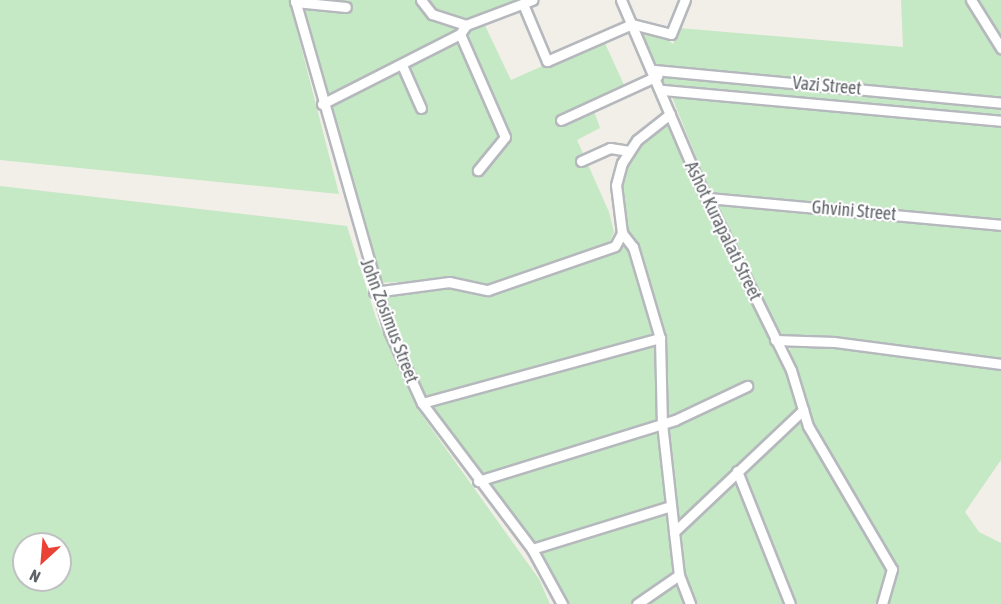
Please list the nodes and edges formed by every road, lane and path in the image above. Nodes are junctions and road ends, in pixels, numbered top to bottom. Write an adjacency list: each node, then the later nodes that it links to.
1 (421, 0): 9 (street)
2 (621, 0): 8 (street, Ashot Kurapalati Street)
3 (685, 0): 8 (street)
4 (971, 0): 11 (street)
5 (295, 1): 7 (street); 17 (street, John Zosimus Street)
6 (527, 2): 8 (street); 9 (street)
7 (346, 7)
8 (632, 24): 13 (street, Ashot Kurapalati Street)
9 (466, 25): 10 (street)
10 (460, 34): 12 (street); 25 (street)
11 (1001, 47)
12 (402, 65): 17 (street); 18 (street)
13 (655, 73): 14 (street, Ashot Kurapalati Street); 15 (street, Vazi Street); 21 (street)
14 (663, 90): 19 (street); 20 (street, Ashot Kurapalati Street)
15 (912, 94): 16 (street, Vazi Street); 19 (street)
16 (1001, 103)
17 (322, 104): 29 (street, John Zosimus Street)
18 (421, 108)
19 (910, 113): 22 (street)
20 (670, 114): 23 (street); 26 (street, Ashot Kurapalati Street)
21 (561, 120)
22 (1001, 121)
23 (628, 151): 24 (street); 28 (street)
24 (581, 161)
25 (478, 170)
26 (706, 198): 27 (street, Ghvini Street); 31 (street, Ashot Kurapalati Street)
27 (1001, 225)
28 (622, 233): 29 (street); 30 (street)
29 (374, 292): 34 (street, John Zosimus Street)
30 (660, 338): 34 (street); 36 (street)
31 (775, 340): 32 (street); 35 (street, Ashot Kurapalati Street)
32 (1001, 364)
33 (747, 386): 36 (street)
34 (422, 403): 38 (street, John Zosimus Street)
35 (803, 410): 37 (street); 47 (street, Ashot Kurapalati Street)
36 (662, 423): 38 (street); 39 (street)
37 (737, 471): 40 (street); 46 (street)
38 (478, 481): 41 (street, John Zosimus Street)
39 (671, 506): 40 (street); 41 (street)
40 (674, 532): 42 (street)
41 (532, 549): 43 (street, John Zosimus Street)
42 (679, 575): 44 (street); 45 (street)
43 (562, 604)
44 (637, 604)
45 (690, 604)
46 (790, 604)
47 (882, 604)

